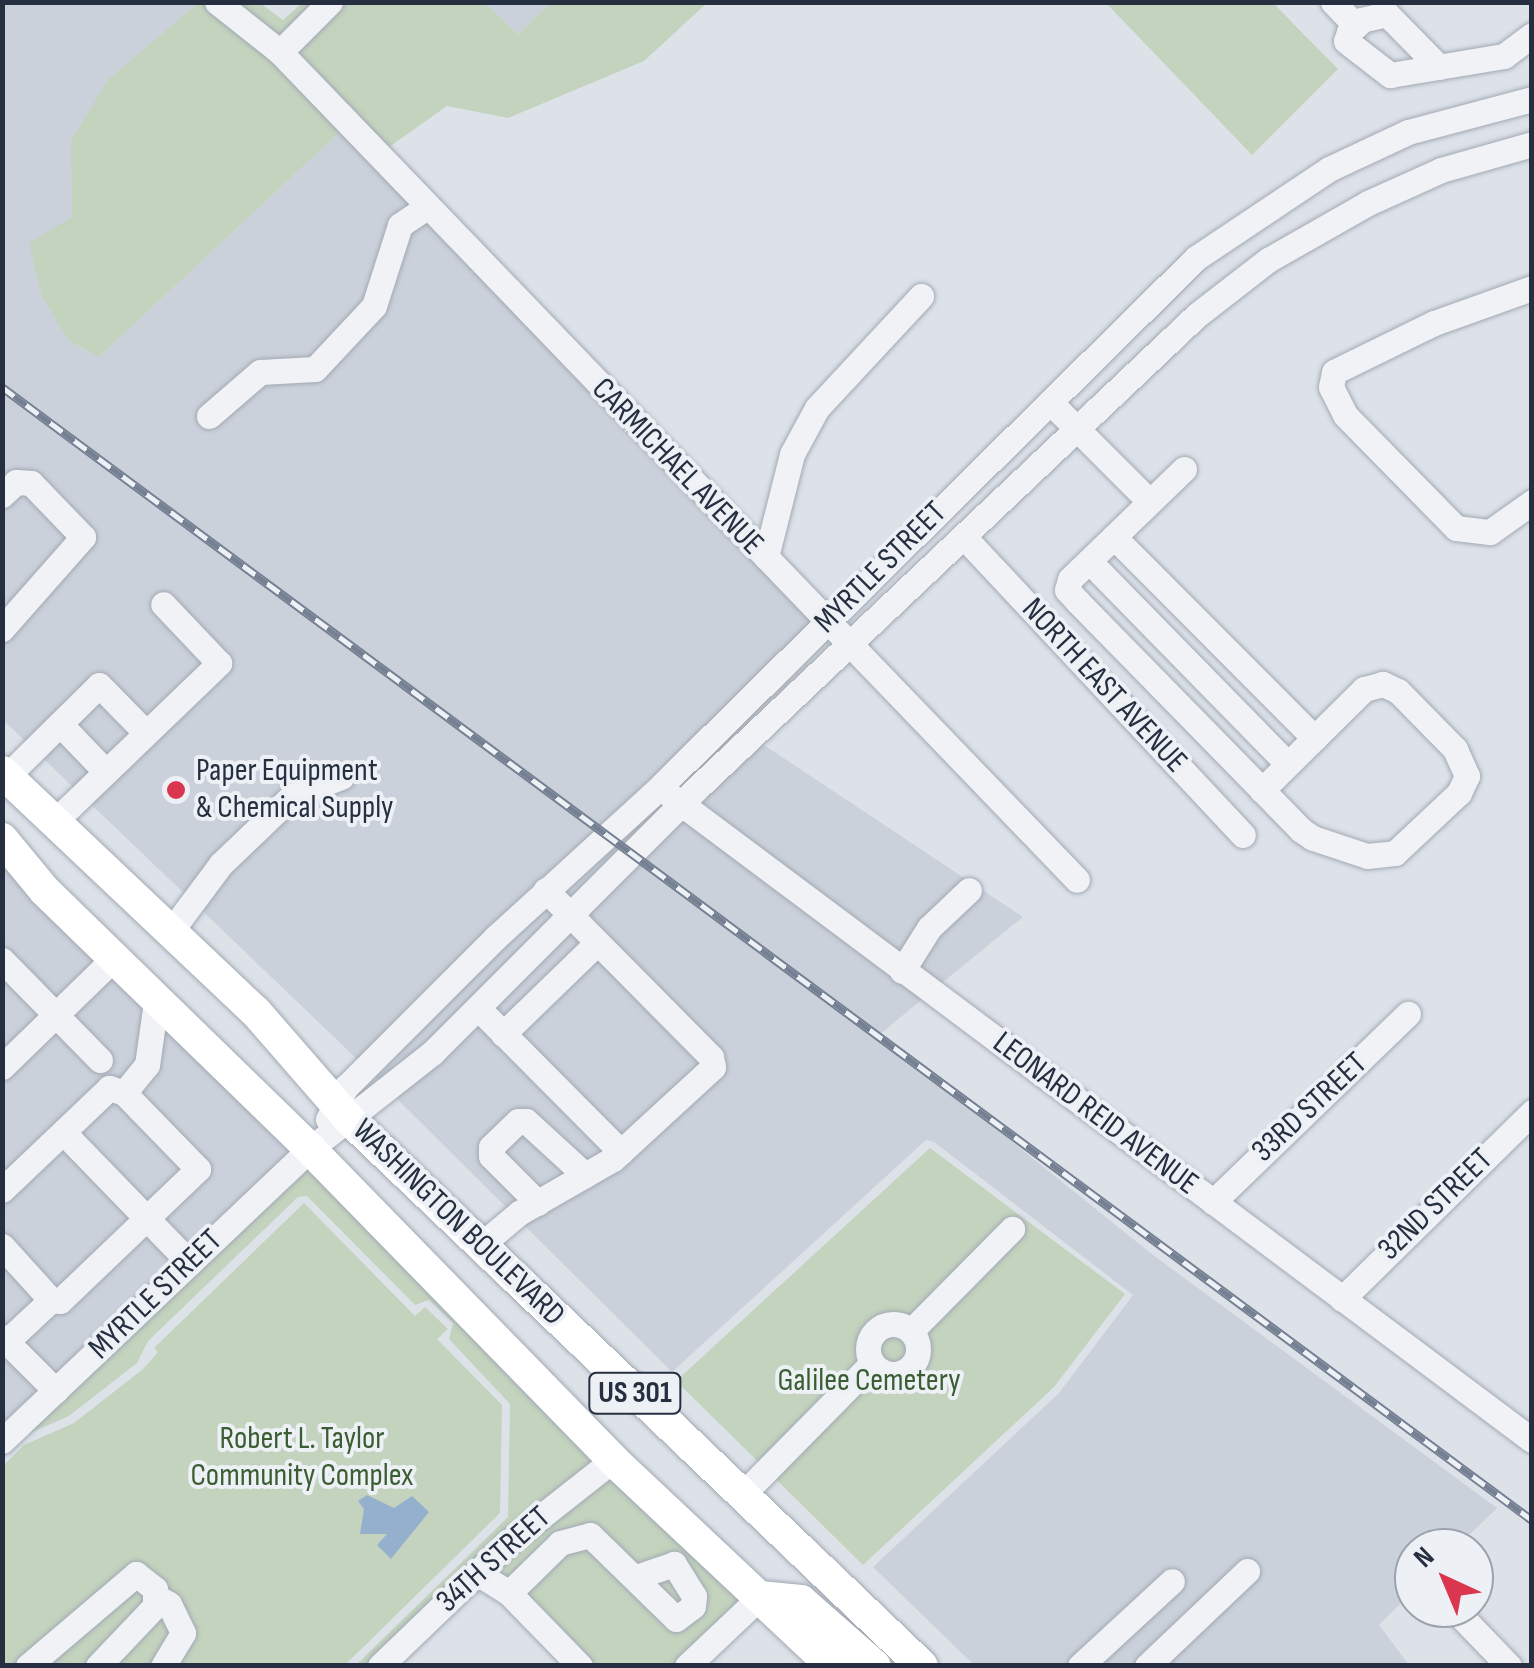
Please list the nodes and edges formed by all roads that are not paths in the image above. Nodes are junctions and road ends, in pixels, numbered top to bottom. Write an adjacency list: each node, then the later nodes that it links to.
1 (218, 2): 6 (street, CARMICHAEL AVENUE)
2 (330, 2): 6 (street)
3 (1333, 2): 4 (street)
4 (1356, 26): 7 (street); 7 (street)
5 (1532, 35): 7 (street)
6 (280, 52): 10 (street, CARMICHAEL AVENUE)
7 (1439, 67)
8 (1532, 99): 13 (street, MYRTLE STREET)
9 (1532, 144): 15 (street, MYRTLE STREET)
10 (426, 207): 14 (street); 22 (street, CARMICHAEL AVENUE)
11 (1532, 288): 19 (street)
12 (921, 296): 22 (street)
13 (1050, 402): 15 (street); 25 (street, MYRTLE STREET)
14 (208, 416)
15 (1078, 430): 18 (street); 20 (street, MYRTLE STREET)
16 (1184, 469): 18 (street)
17 (2, 496): 26 (street)
18 (1150, 502): 21 (street)
19 (1532, 502)
20 (964, 537): 27 (street, MYRTLE STREET); 39 (street, NORTH EAST AVENUE)
21 (1114, 537): 23 (street); 30 (street)
22 (766, 557): 25 (street, CARMICHAEL AVENUE)
23 (1089, 561): 31 (street); 36 (street)
24 (164, 604): 29 (street)
25 (828, 620): 27 (street, CARMICHAEL AVENUE); 35 (street, MYRTLE STREET)
26 (2, 630)
27 (851, 644): 37 (street, MYRTLE STREET); 41 (street, CARMICHAEL AVENUE)
28 (60, 724): 29 (street); 32 (street); 33 (street)
29 (146, 734): 32 (street)
30 (1314, 738): 31 (street); 36 (street)
31 (1288, 764): 36 (street)
32 (106, 772): 38 (street)
33 (5, 774): 38 (main road, WASHINGTON BOULEVARD / US 301)
34 (340, 777): 45 (street)
35 (660, 788): 37 (street, LEONARD REID AVENUE); 42 (street, MYRTLE STREET)
36 (1262, 790)
37 (682, 805): 44 (street, MYRTLE STREET); 49 (street, LEONARD REID AVENUE)
38 (55, 821): 45 (main road, WASHINGTON BOULEVARD / US 301)
39 (1243, 835)
40 (2, 839): 48 (main road, WASHINGTON BOULEVARD / US 301)
41 (1076, 880)
42 (546, 890): 44 (street); 58 (street, MYRTLE STREET)
43 (969, 890): 49 (street)
44 (572, 918): 46 (street); 51 (street, MYRTLE STREET)
45 (171, 931): 58 (main road, WASHINGTON BOULEVARD / US 301)
46 (597, 943): 54 (street); 62 (street)
47 (2, 960): 53 (street)
48 (113, 960): 50 (main road, WASHINGTON BOULEVARD / US 301); 53 (street)
49 (902, 971): 66 (street, LEONARD REID AVENUE)
50 (156, 1002): 57 (street); 61 (main road, WASHINGTON BOULEVARD / US 301)
51 (478, 1008): 54 (street); 58 (street, MYRTLE STREET)
52 (1408, 1014): 66 (street, 33RD STREET)
53 (55, 1016): 55 (street); 56 (street)
54 (503, 1034): 62 (street)
55 (100, 1060)
56 (2, 1067)
57 (130, 1087): 60 (street); 67 (street)
58 (343, 1112): 61 (street, MYRTLE STREET); 69 (main road, WASHINGTON BOULEVARD / US 301)
59 (1532, 1112): 72 (street, 32ND STREET)
60 (62, 1132): 64 (street); 67 (street)
61 (310, 1149): 71 (street, MYRTLE STREET); 80 (main road, WASHINGTON BOULEVARD / US 301)
62 (621, 1152): 63 (street)
63 (585, 1175): 65 (street); 65 (street)
64 (2, 1190)
65 (538, 1202): 69 (street)
66 (1213, 1202): 72 (street, LEONARD REID AVENUE)
67 (148, 1220): 71 (street); 73 (street)
68 (1012, 1229): 74 (street)
69 (481, 1245): 81 (main road, WASHINGTON BOULEVARD / US 301)
70 (2, 1246): 73 (street)
71 (190, 1263): 77 (street, MYRTLE STREET)
72 (1342, 1299): 78 (street, LEONARD REID AVENUE)
73 (51, 1300): 75 (street)
74 (912, 1330): 76 (street); 76 (street)
75 (4, 1340): 77 (street)
76 (870, 1366): 81 (street)
77 (56, 1391): 79 (street, MYRTLE STREET)
78 (1528, 1432)
79 (2, 1441)
80 (613, 1460): 82 (main road, WASHINGTON BOULEVARD / US 301); 85 (street, 34TH STREET)
81 (742, 1494): 100 (main road, WASHINGTON BOULEVARD / US 301)
82 (700, 1540): 83 (street); 90 (main road, WASHINGTON BOULEVARD / US 301)
83 (674, 1564): 86 (street); 86 (street)
84 (1247, 1570): 102 (street)
85 (477, 1573): 88 (street); 96 (street, 34TH STREET)
86 (636, 1577): 88 (street)
87 (1172, 1581): 101 (street)
88 (509, 1593): 97 (street)
89 (158, 1597): 93 (street); 94 (street); 95 (street)
90 (760, 1597): 92 (street); 98 (main road, WASHINGTON BOULEVARD / US 301); 99 (main road)
91 (1472, 1628): 103 (street)
92 (692, 1664)
93 (28, 1666)
94 (98, 1666)
95 (162, 1666)
96 (380, 1666)
97 (580, 1666)
98 (832, 1666)
99 (875, 1666)
100 (922, 1666)
101 (1080, 1666)
102 (1148, 1666)
103 (1509, 1666)

